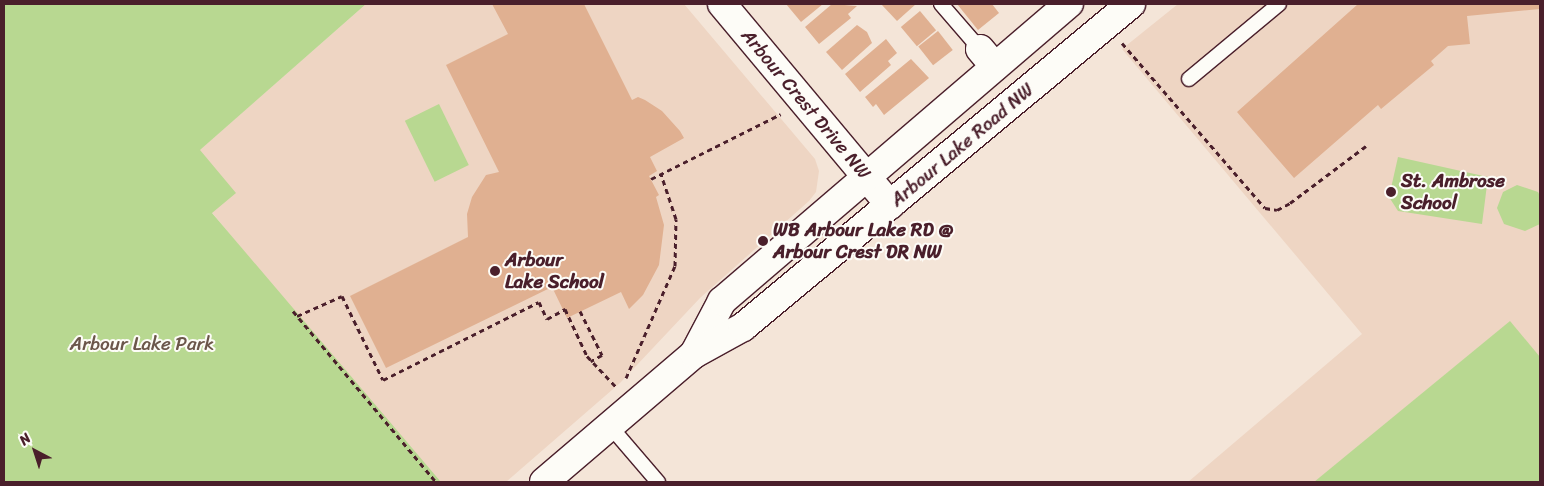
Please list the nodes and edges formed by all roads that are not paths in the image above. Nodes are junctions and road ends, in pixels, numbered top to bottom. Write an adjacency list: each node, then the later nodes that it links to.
1 (722, 4): 8 (street, Arbour Crest Drive NW)
2 (941, 4): 6 (lane)
3 (1069, 4): 6 (street, Arbour Lake Road NW)
4 (1131, 4): 9 (street, Arbour Lake Road NW)
5 (1279, 4): 7 (lane)
6 (987, 58): 8 (street, Arbour Lake Road NW)
7 (1189, 79)
8 (866, 176): 9 (street, Arbour Crest Drive NW); 10 (street, Arbour Lake Road NW)
9 (890, 205): 10 (street, Arbour Lake Road NW)
10 (694, 354): 11 (street, Arbour Lake Road NW)
11 (610, 426): 12 (street, Arbour Lake Road NW); 13 (lane)
12 (544, 482)
13 (658, 482)

